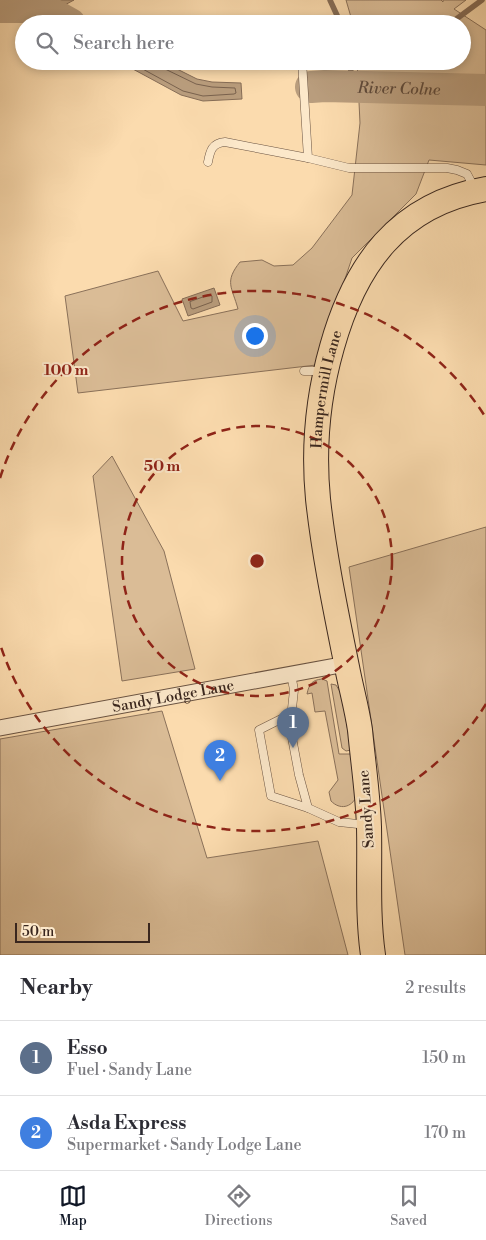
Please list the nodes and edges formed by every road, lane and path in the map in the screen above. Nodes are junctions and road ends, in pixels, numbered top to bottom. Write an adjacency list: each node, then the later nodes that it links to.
1 (303, 70): 2 (lane)
2 (308, 158): 3 (lane); 4 (lane)
3 (208, 162)
4 (481, 190): 5 (main road, Hampermill Lane)
5 (346, 664): 6 (street, Sandy Lodge Lane); 10 (main road, Sandy Lane)
6 (291, 674): 7 (lane); 8 (street, Sandy Lodge Lane)
7 (291, 714): 9 (lane); 9 (lane)
8 (0, 728)
9 (308, 808): 10 (lane)
10 (369, 825): 11 (main road, Sandy Lane)
11 (373, 955)

